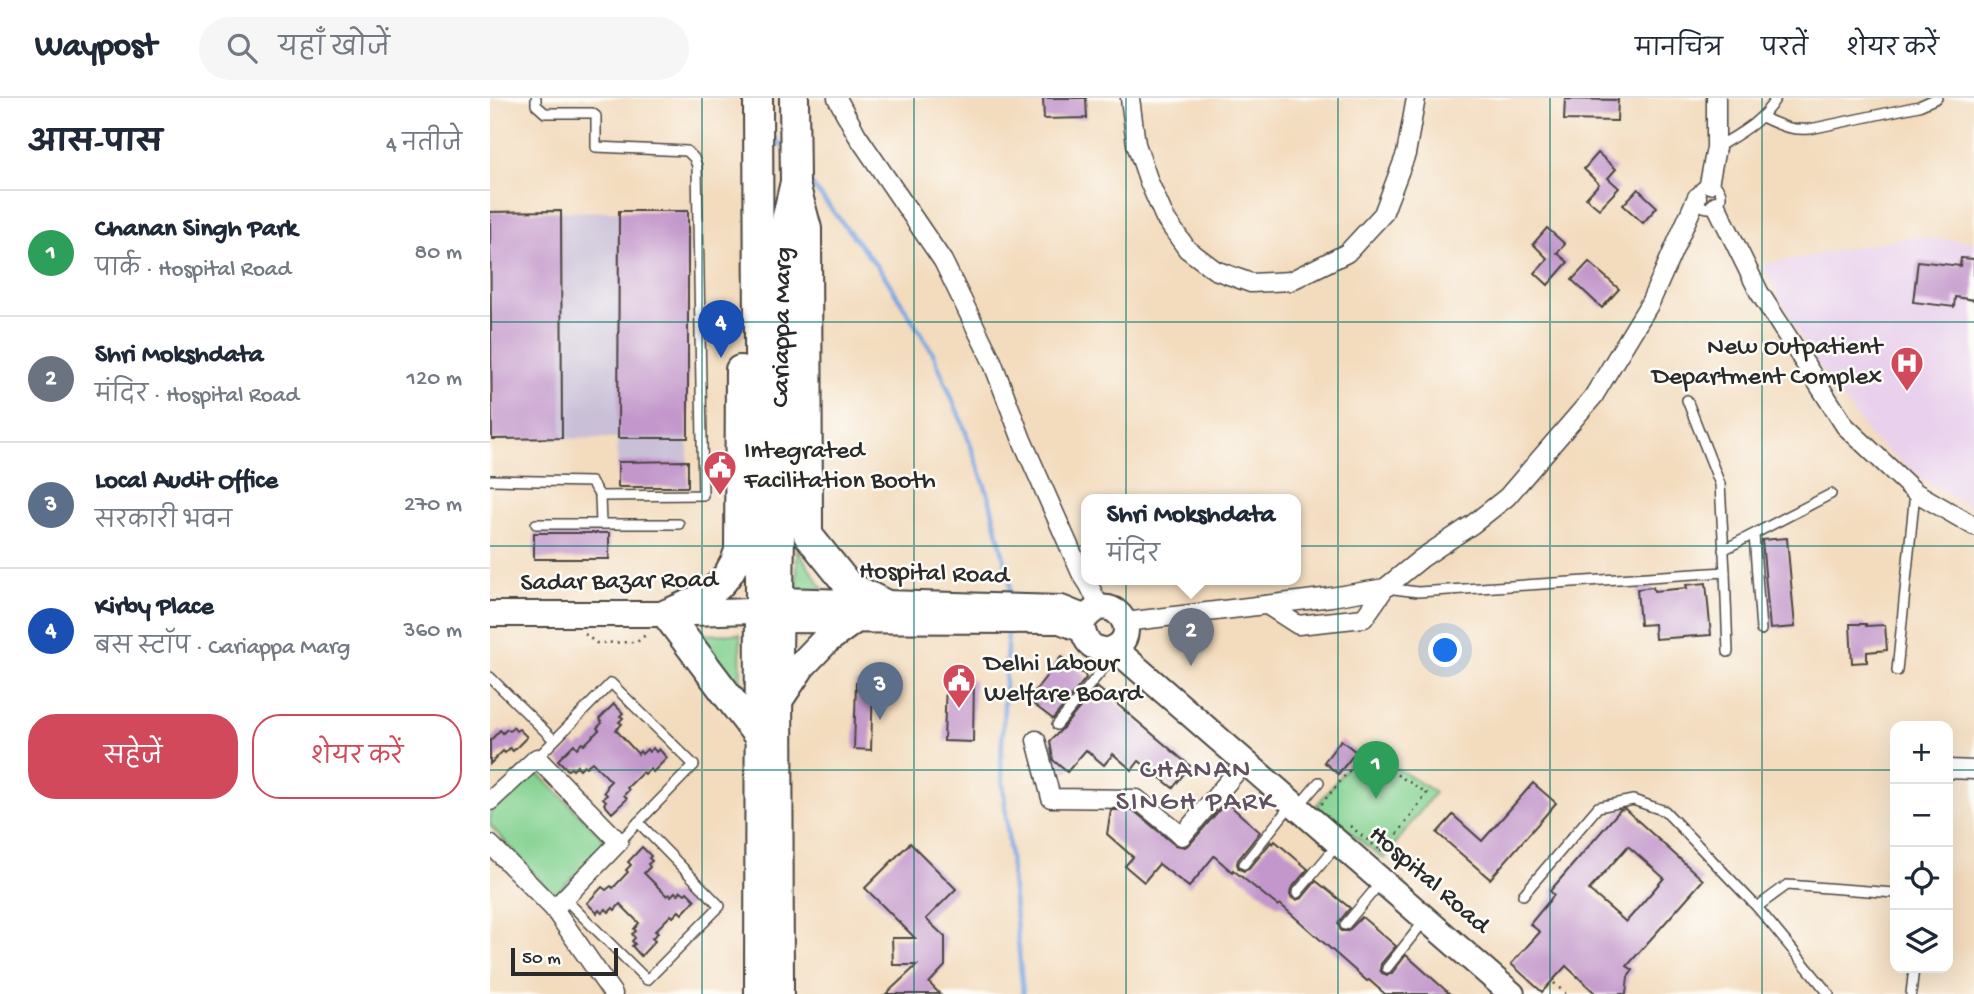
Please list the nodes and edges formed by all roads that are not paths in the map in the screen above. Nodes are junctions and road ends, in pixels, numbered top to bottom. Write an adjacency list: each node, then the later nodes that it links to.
1 (536, 98): 20 (lane)
2 (758, 98): 12 (main road, Cariappa Marg)
3 (794, 98): 13 (main road, Cariappa Marg)
4 (837, 98): 28 (street)
5 (1130, 98): 6 (street)
6 (1416, 98)
7 (1716, 98): 11 (street)
8 (1776, 98): 10 (lane)
9 (1937, 98): 10 (lane)
10 (1762, 117): 11 (lane)
11 (1716, 148): 14 (street)
12 (759, 149): 33 (main road, Cariappa Marg); 36 (main road)
13 (795, 182): 31 (main road); 33 (main road, Cariappa Marg)
14 (1703, 190): 15 (lane); 15 (lane); 30 (street)
15 (1716, 205): 18 (street)
16 (1687, 400): 26 (lane)
17 (490, 481): 20 (lane)
18 (1914, 492): 24 (street); 43 (lane)
19 (1831, 494): 25 (lane)
20 (600, 496): 22 (lane)
21 (536, 524): 22 (lane)
22 (601, 524): 23 (lane)
23 (679, 524)
24 (1974, 526)
25 (1754, 535): 26 (lane); 40 (lane)
26 (1723, 551): 27 (lane)
27 (1725, 572): 30 (lane); 42 (lane)
28 (1081, 573)
29 (1090, 585): 37 (street)
30 (1385, 588): 32 (street); 32 (street)
31 (883, 603): 33 (street, Hospital Road); 34 (street, Hospital Road)
32 (1267, 605): 39 (street)
33 (765, 612): 36 (street, Sadar Bazar Road); 38 (street, Hospital Road); 45 (main road, Cariappa Marg); 47 (main road, Cariappa Marg)
34 (984, 613): 37 (street, Hospital Road); 38 (street, Hospital Road)
35 (490, 614): 36 (street, Sadar Bazar Road)
36 (666, 614): 47 (main road)
37 (1090, 618): 39 (street); 41 (street)
38 (852, 621): 45 (main road)
39 (1125, 622): 41 (street)
40 (1761, 629)
41 (1116, 650): 46 (lane); 51 (street, Hospital Road)
42 (1728, 652)
43 (1897, 671)
44 (490, 677): 48 (lane)
45 (779, 699): 70 (main road, Cariappa Marg)
46 (1057, 725)
47 (759, 737): 70 (main road, Cariappa Marg)
48 (554, 740): 50 (lane); 57 (lane)
49 (1036, 740): 51 (street)
50 (537, 758): 55 (street); 59 (street)
51 (1244, 763): 56 (street, Hospital Road)
52 (1953, 769): 53 (street)
53 (1974, 770)
54 (1319, 782): 56 (lane)
55 (490, 801)
56 (1295, 806): 58 (street, Hospital Road); 61 (lane)
57 (638, 822): 59 (lane); 66 (lane)
58 (1340, 831): 62 (street, Hospital Road); 63 (lane)
59 (619, 842): 66 (street)
60 (490, 844): 66 (street)
61 (1244, 864)
62 (1382, 880): 68 (street, Hospital Road); 69 (lane)
63 (1297, 893)
64 (1890, 893): 67 (lane)
65 (1523, 895): 67 (lane)
66 (559, 904): 73 (street)
67 (1757, 907): 77 (lane)
68 (1427, 918): 71 (lane); 76 (street, Hospital Road)
69 (1345, 925)
70 (769, 947): 74 (main road, Cariappa Marg); 75 (main road, Cariappa Marg)
71 (1387, 968)
72 (1913, 973): 78 (lane)
73 (612, 994)
74 (759, 994)
75 (779, 994)
76 (1512, 994)
77 (1829, 994)
78 (1911, 994)

